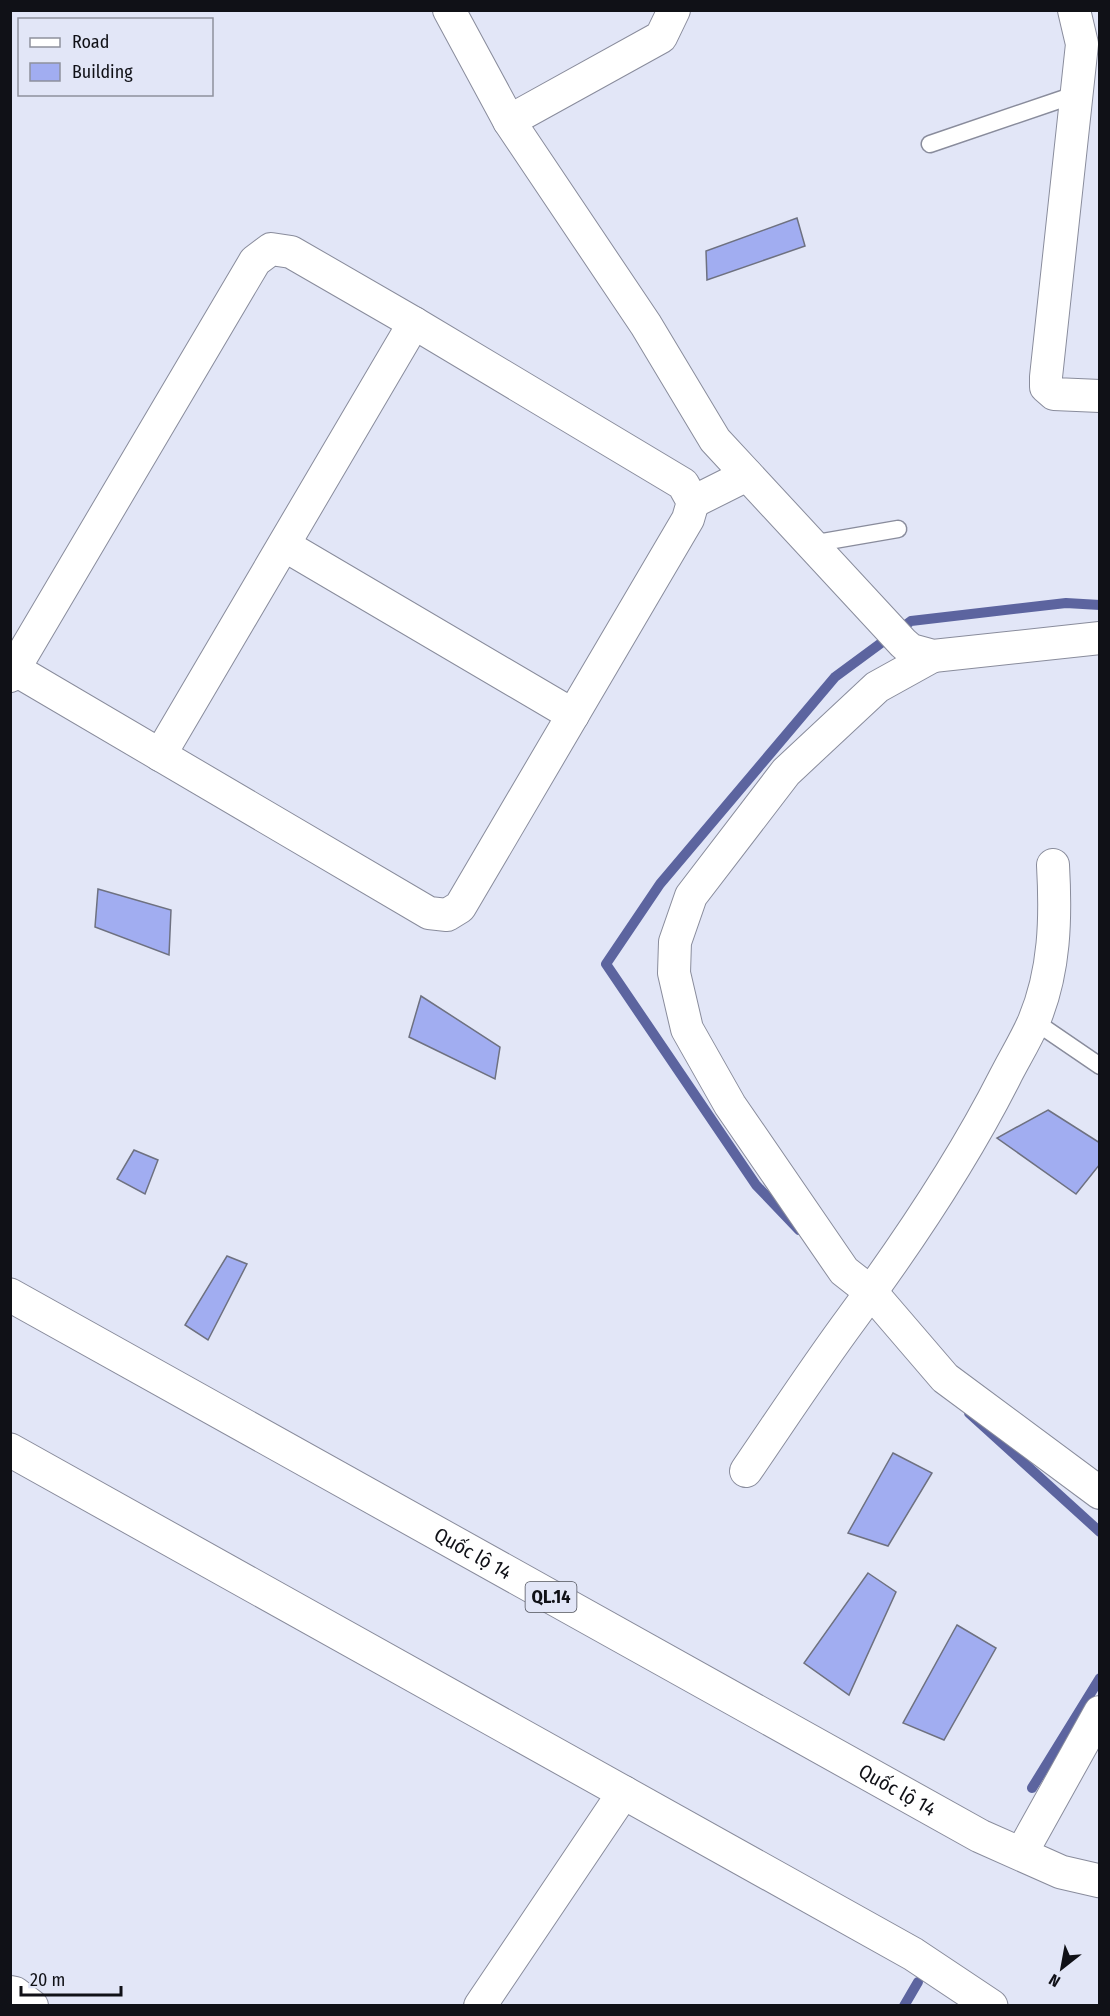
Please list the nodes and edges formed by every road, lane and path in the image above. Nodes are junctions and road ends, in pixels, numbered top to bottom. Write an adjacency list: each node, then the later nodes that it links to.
1 (449, 10): 5 (street)
2 (674, 10): 5 (street)
3 (1074, 10): 4 (street)
4 (1077, 94): 6 (lane); 8 (street)
5 (509, 121): 9 (street)
6 (930, 144)
7 (414, 323): 10 (street); 13 (street); 16 (street)
8 (1100, 396)
9 (747, 475): 10 (street); 12 (street)
10 (693, 502): 17 (street)
11 (898, 530): 12 (lane)
12 (811, 543): 15 (street)
13 (284, 545): 17 (street); 18 (street)
14 (1100, 638): 15 (street)
15 (933, 656): 22 (street)
16 (12, 673): 18 (street)
17 (573, 714): 18 (street)
18 (160, 755)
19 (1053, 865): 20 (street)
20 (1034, 1021): 21 (lane); 22 (street)
21 (1100, 1066)
22 (872, 1293): 25 (street); 26 (street)
23 (10, 1295): 29 (highway, Quốc lộ 14 / QL.14)
24 (10, 1450): 28 (highway)
25 (746, 1471)
26 (1100, 1493)
27 (1100, 1712): 29 (street)
28 (624, 1792): 33 (street); 34 (highway)
29 (1021, 1854): 30 (highway, Quốc lộ 14 / QL.14)
30 (1100, 1881)
31 (10, 1992): 32 (street)
32 (32, 2006)
33 (480, 2006)
34 (991, 2006)

